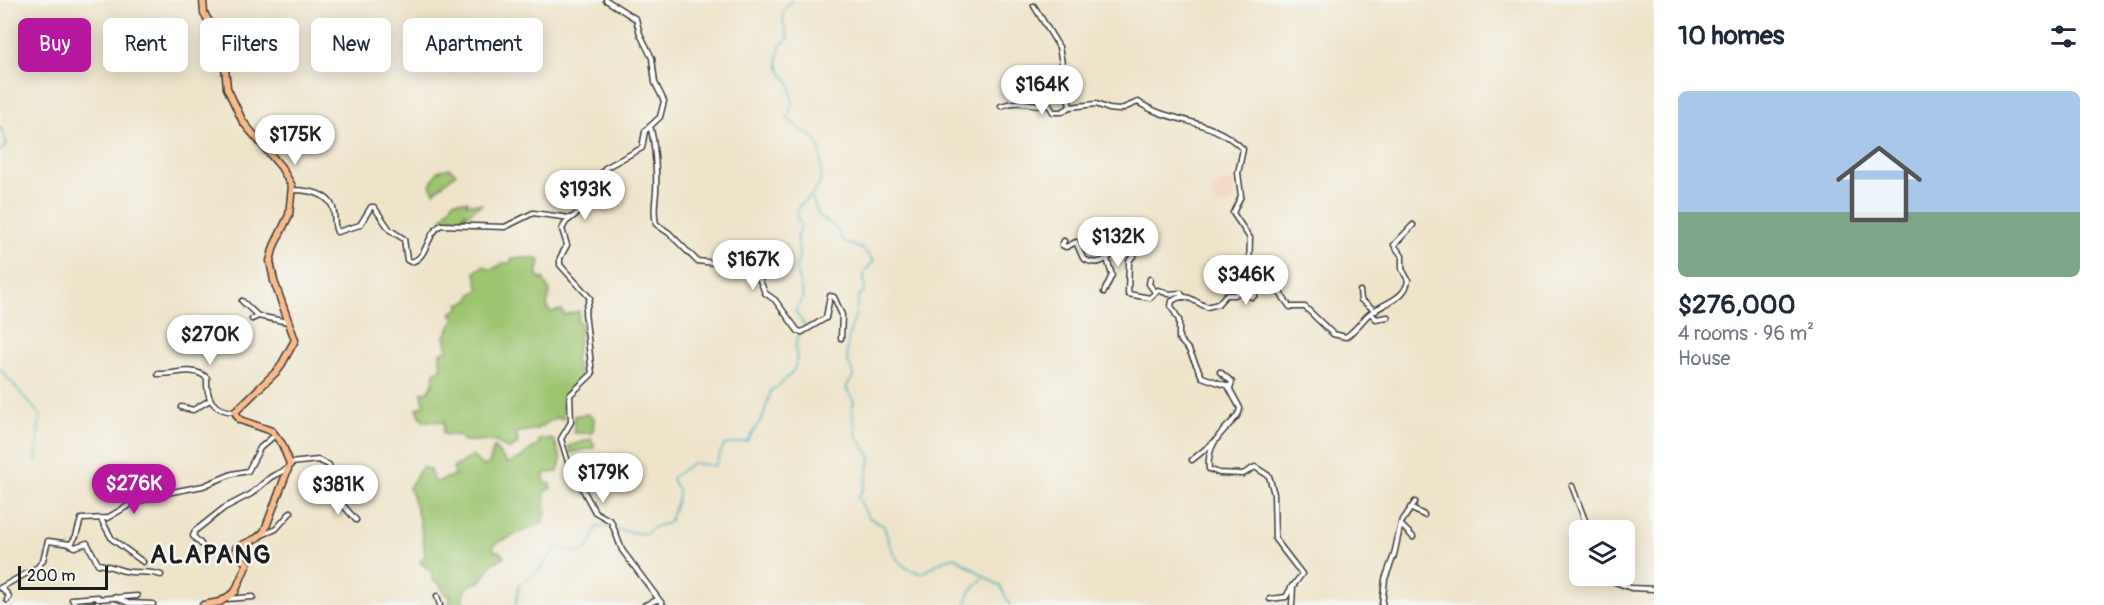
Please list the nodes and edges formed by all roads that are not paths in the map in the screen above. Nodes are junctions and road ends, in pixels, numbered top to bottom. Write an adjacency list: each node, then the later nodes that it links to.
1 (203, 0): 7 (main road)
2 (606, 0): 6 (street)
3 (1034, 6): 5 (street)
4 (1000, 106): 5 (street)
5 (1070, 106): 13 (street)
6 (650, 126): 8 (street); 24 (street)
7 (292, 190): 8 (street); 23 (main road)
8 (571, 218): 36 (street)
9 (1413, 225): 19 (street)
10 (1064, 242): 11 (street)
11 (1107, 260): 15 (street); 16 (street)
12 (1150, 279): 16 (street)
13 (1253, 282): 17 (street); 19 (street)
14 (1360, 291): 19 (street)
15 (1104, 292)
16 (1155, 292): 17 (street)
17 (1183, 297): 27 (street)
18 (242, 301): 20 (street)
19 (1374, 312): 21 (street)
20 (258, 316): 22 (street); 23 (street)
21 (1388, 317)
22 (252, 319)
23 (289, 322): 30 (main road)
24 (841, 338)
25 (1220, 372): 27 (street)
26 (158, 374): 28 (street)
27 (1230, 388): 32 (street)
28 (210, 400): 29 (street); 30 (street)
29 (181, 406)
30 (235, 412): 31 (main road)
31 (275, 435): 34 (main road); 42 (street)
32 (1214, 442): 33 (street); 52 (street)
33 (1192, 460)
34 (289, 466): 43 (street); 46 (main road); 49 (street)
35 (595, 470): 36 (street)
36 (578, 479): 64 (street)
37 (1572, 486): 44 (street)
38 (1415, 502): 39 (street)
39 (1410, 508): 41 (street); 45 (street)
40 (291, 512): 46 (street)
41 (1424, 514)
42 (101, 519): 48 (street); 50 (street)
43 (356, 520)
44 (1585, 520)
45 (1401, 524): 47 (street); 72 (street)
46 (262, 535): 61 (main road)
47 (1413, 537)
48 (69, 544): 51 (street); 54 (street)
49 (201, 544)
50 (142, 562)
51 (161, 575)
52 (1294, 585): 62 (street); 71 (street)
53 (1626, 586): 55 (street)
54 (1, 588): 63 (street)
55 (1654, 589)
56 (137, 596): 59 (street)
57 (437, 596): 68 (street)
58 (98, 597): 59 (street); 65 (street); 65 (street)
59 (113, 597): 66 (street)
60 (254, 597): 61 (street)
61 (225, 599): 67 (main road)
62 (1270, 599)
63 (7, 600)
64 (657, 600): 69 (street); 70 (street)
65 (99, 604)
66 (153, 604)
67 (203, 605)
68 (440, 605)
69 (645, 605)
70 (663, 605)
71 (1292, 605)
72 (1382, 605)

